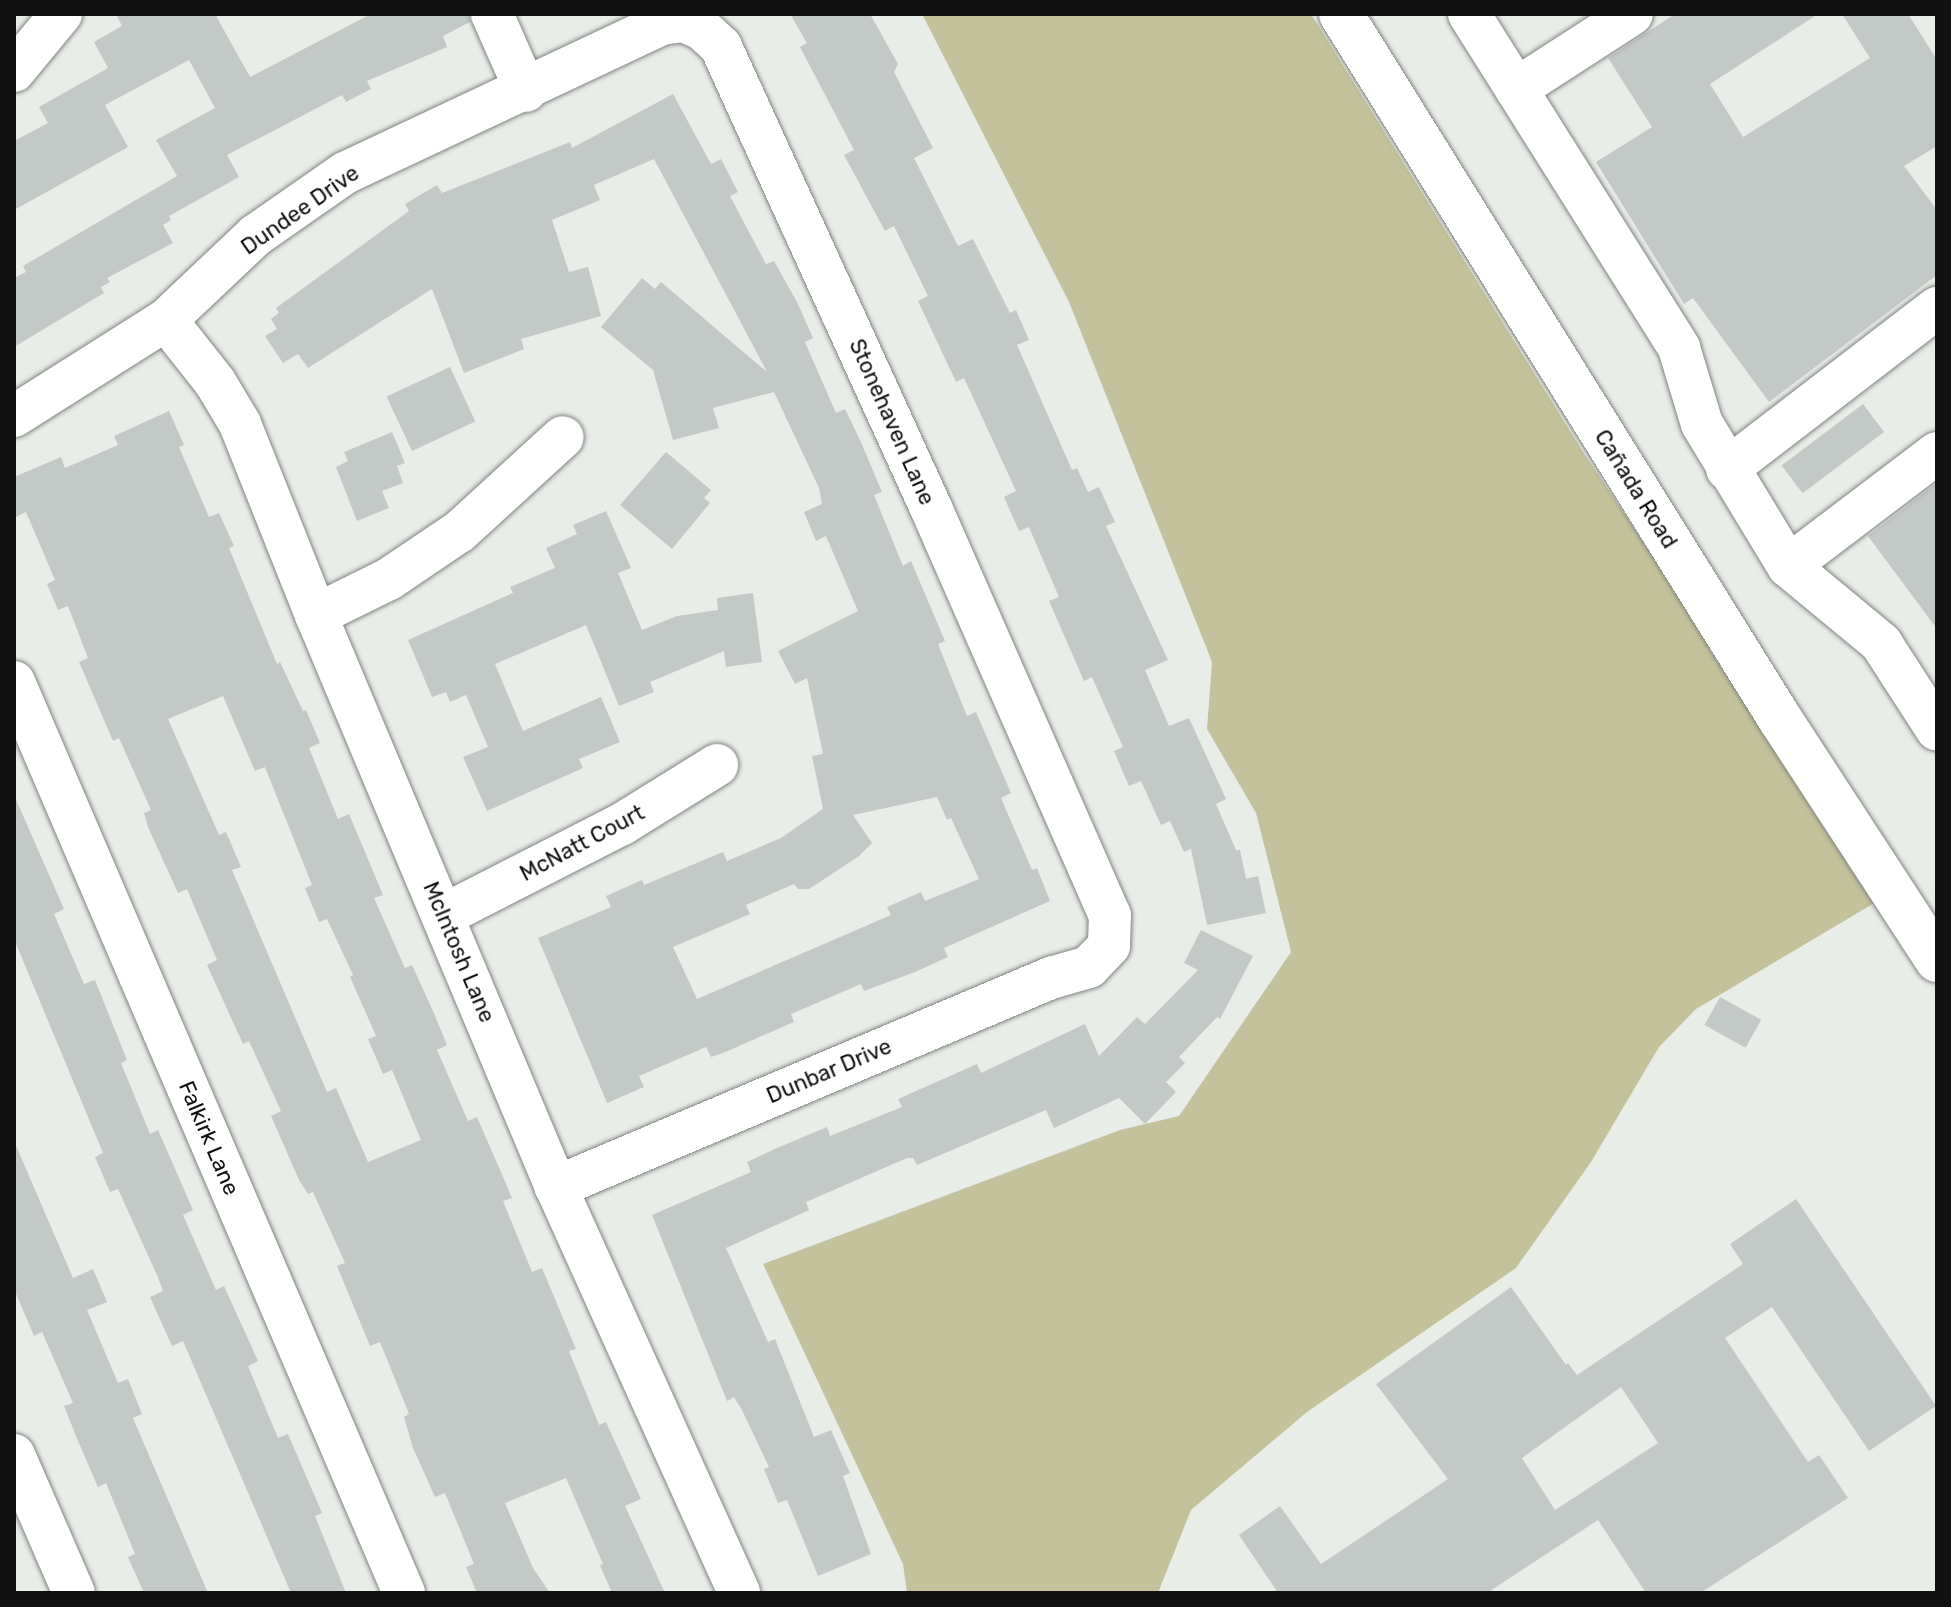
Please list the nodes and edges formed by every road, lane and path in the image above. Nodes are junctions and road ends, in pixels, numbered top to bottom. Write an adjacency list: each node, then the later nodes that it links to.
1 (61, 14): 7 (street)
2 (492, 14): 9 (street)
3 (1341, 14): 23 (street, Cañada Road)
4 (1469, 14): 8 (street)
5 (1632, 14): 8 (street)
6 (569, 69): 9 (street, Dundee Drive); 22 (street, Stonehaven Lane)
7 (14, 71)
8 (1516, 89): 15 (street)
9 (526, 91): 11 (street, Dundee Drive)
10 (1937, 308): 15 (street)
11 (166, 320): 12 (street, Dundee Drive); 17 (street, McIntosh Lane)
12 (14, 416)
13 (563, 437): 17 (street)
14 (1937, 453): 16 (street)
15 (1727, 469): 16 (street)
16 (1788, 566): 19 (street)
17 (316, 615): 21 (street, McIntosh Lane)
18 (14, 682): 27 (street, Falkirk Lane)
19 (1937, 730)
20 (717, 765): 21 (street, McNatt Court)
21 (444, 915): 24 (street, McIntosh Lane)
22 (1101, 957): 24 (street, Dunbar Drive)
23 (1937, 960)
24 (556, 1187): 28 (street, McIntosh Lane)
25 (14, 1455): 26 (street)
26 (74, 1593)
27 (404, 1593)
28 (739, 1593)

